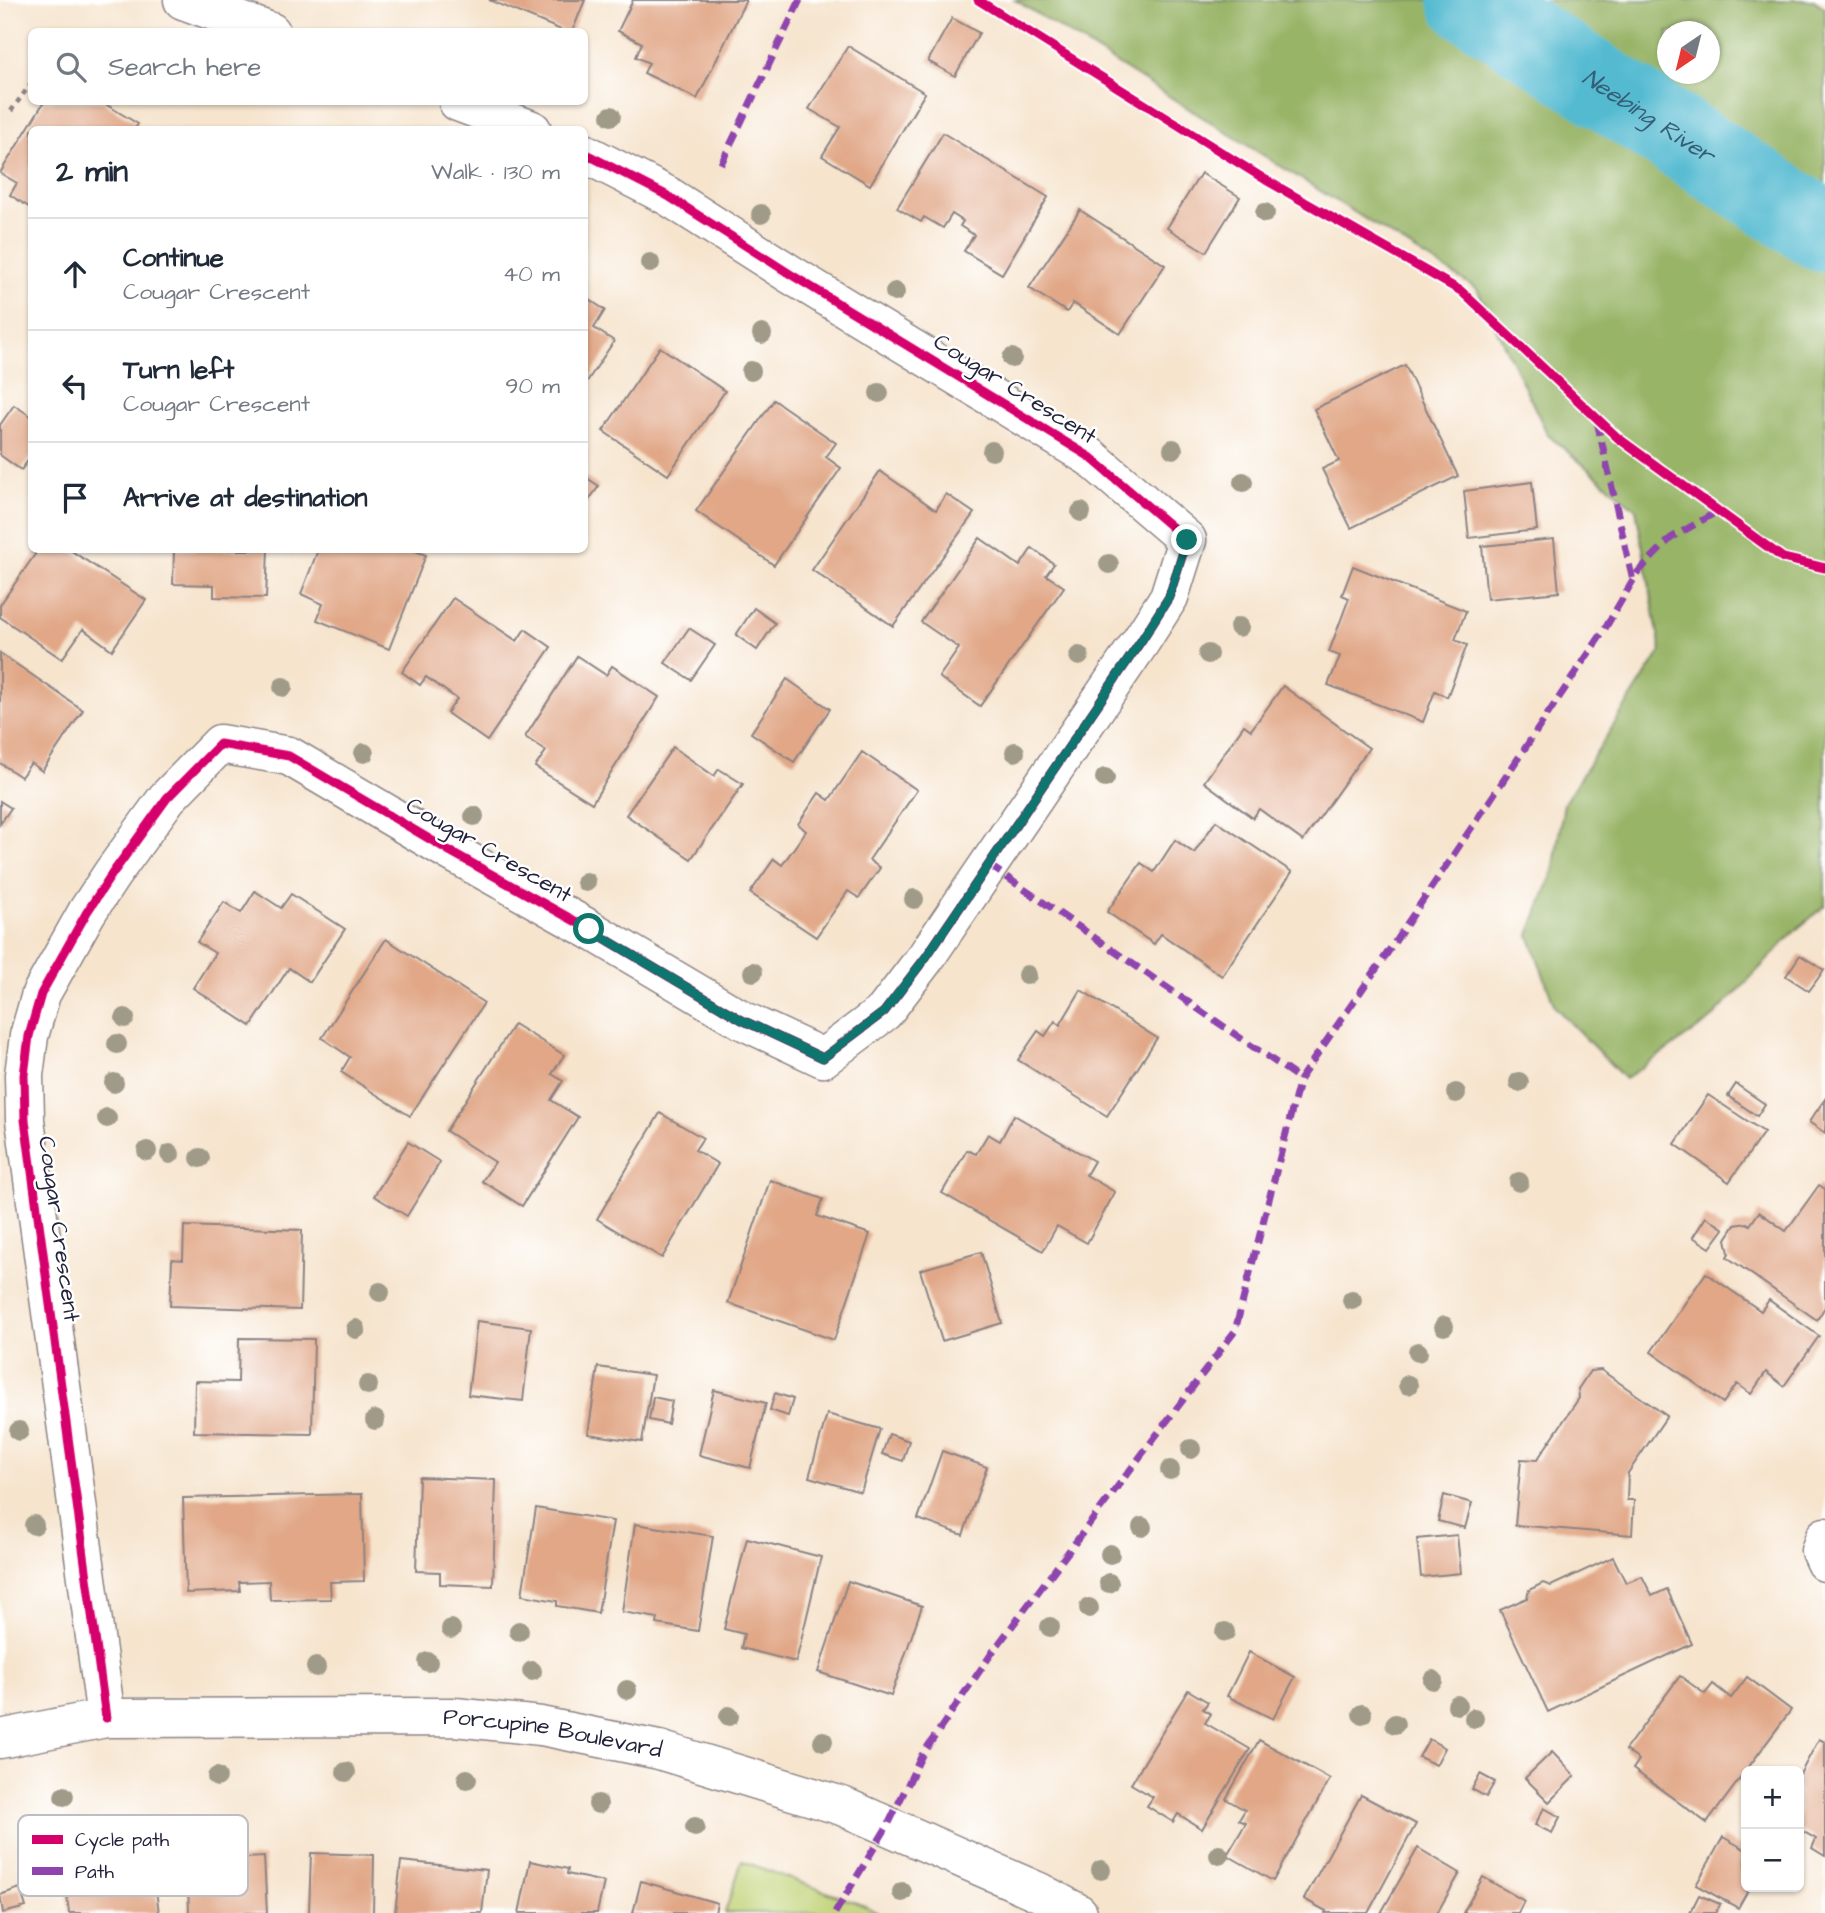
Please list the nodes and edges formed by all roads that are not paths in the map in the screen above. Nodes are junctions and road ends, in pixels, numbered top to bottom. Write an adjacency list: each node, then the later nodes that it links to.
1 (183, 0): 2 (street)
2 (260, 28)
3 (466, 105): 4 (street)
4 (521, 126)
5 (588, 155): 8 (street, Cougar Crescent)
6 (1825, 1537): 7 (street)
7 (1825, 1562)
8 (106, 1718): 9 (street, Porcupine Boulevard); 10 (street, Porcupine Boulevard)
9 (0, 1738)
10 (1078, 1913)

